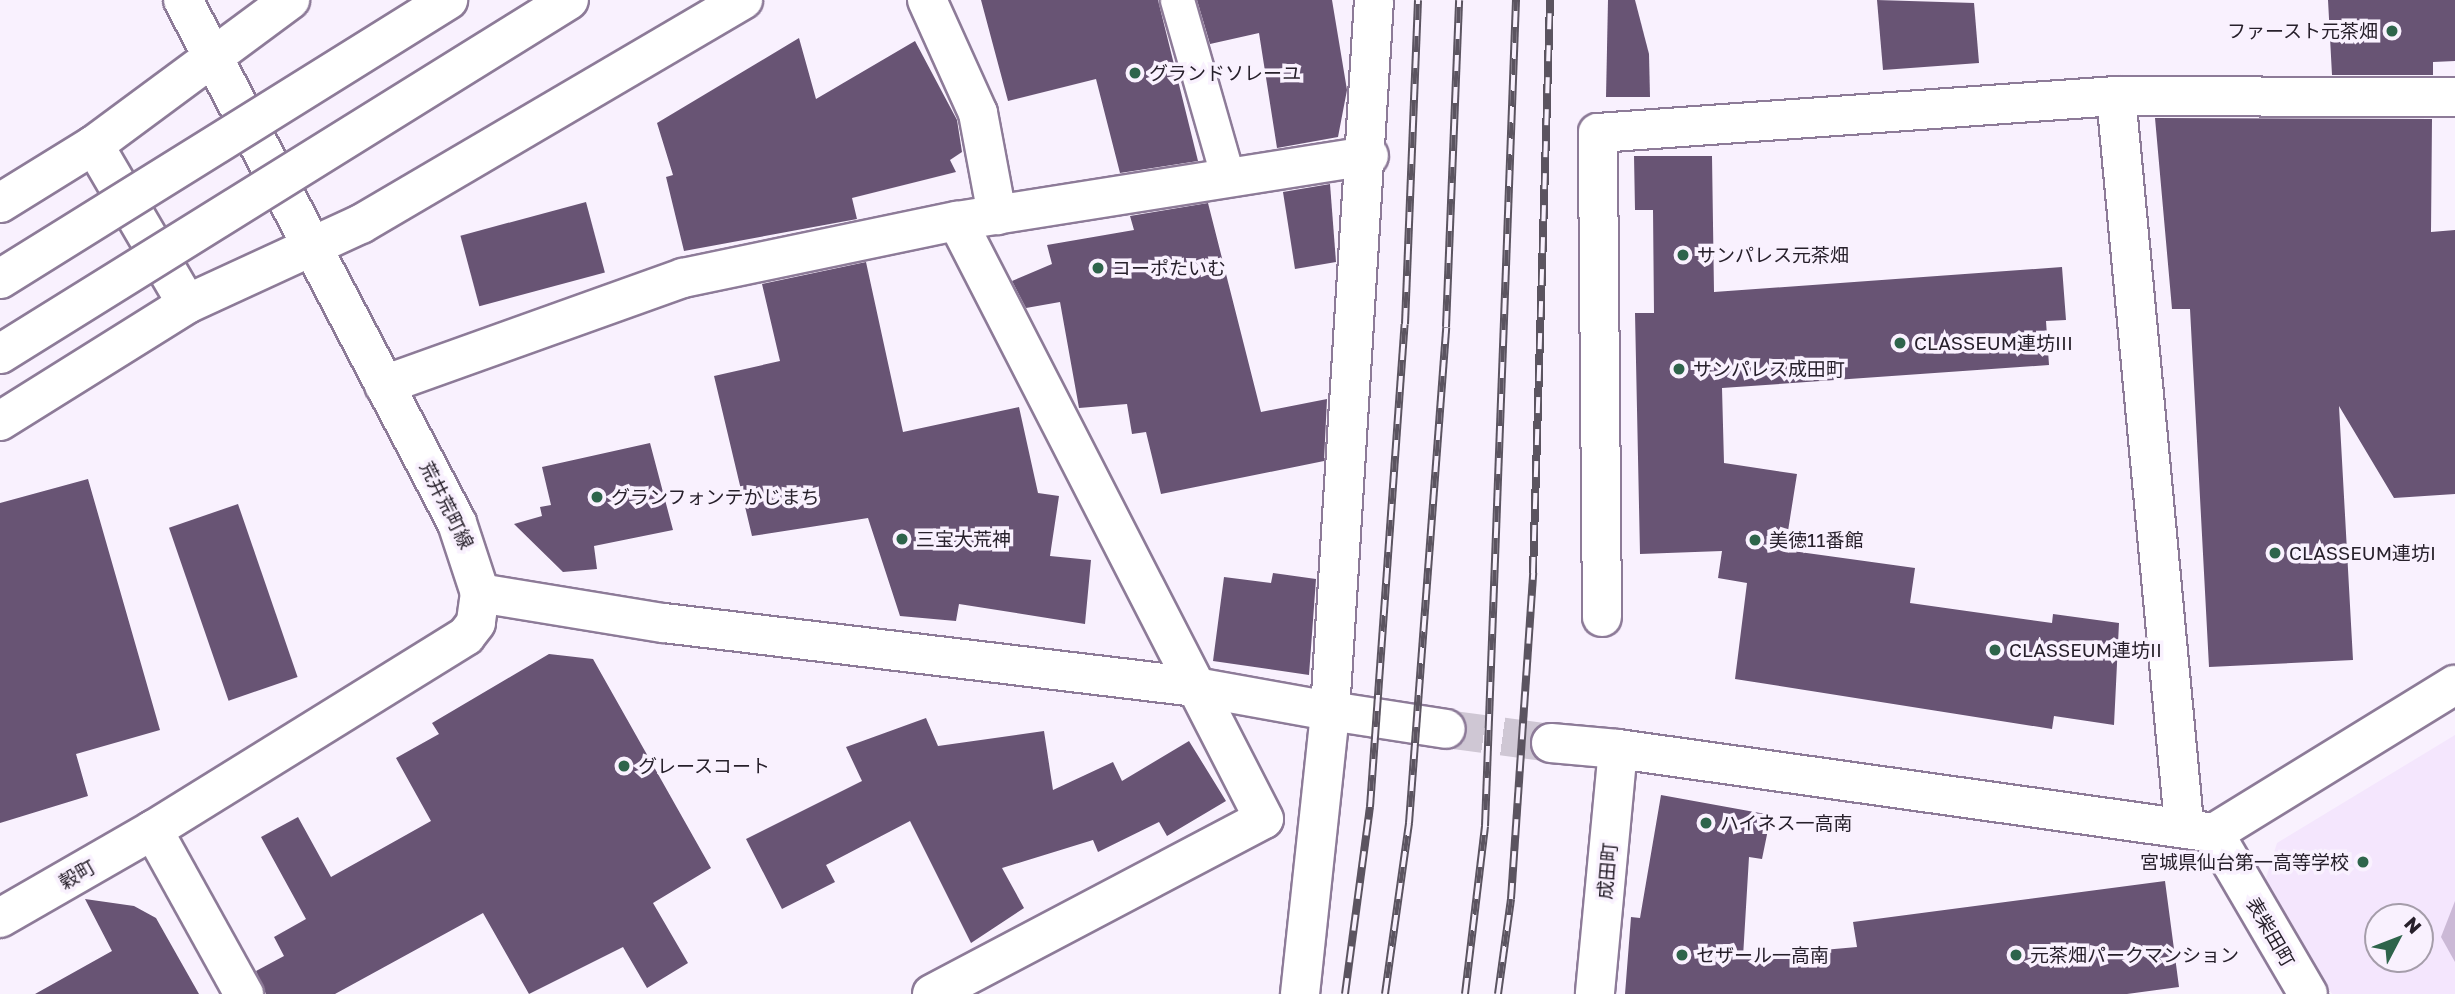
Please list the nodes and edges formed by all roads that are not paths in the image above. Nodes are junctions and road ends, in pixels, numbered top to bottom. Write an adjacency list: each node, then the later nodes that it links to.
1 (183, 0): 9 (street, 荒井荒町線)
2 (290, 0): 9 (street)
3 (447, 0): 19 (street, bridge)
4 (569, 0): 21 (street, bridge)
5 (743, 0): 18 (street)
6 (928, 0): 16 (street)
7 (1177, 0): 14 (lane)
8 (1374, 0): 13 (street)
9 (213, 55): 12 (street); 18 (street, 荒井荒町線)
10 (2116, 96): 11 (street); 25 (street); 32 (street)
11 (2455, 97)
12 (94, 145): 15 (street); 20 (street)
13 (1369, 156): 14 (street); 28 (street)
14 (1228, 178): 16 (street)
15 (0, 203)
16 (997, 215): 17 (street)
17 (957, 221): 22 (street); 27 (street)
18 (314, 246): 20 (street); 22 (street, 荒井荒町線)
19 (0, 279)
20 (187, 304): 23 (street)
21 (0, 354)
22 (384, 385): 24 (street, 荒井荒町線)
23 (0, 421)
24 (480, 593): 27 (street); 33 (street)
25 (1602, 617)
26 (2455, 685): 32 (street)
27 (1196, 687): 28 (street); 36 (street)
28 (1330, 711): 29 (street); 37 (street)
29 (1446, 730)
30 (1551, 743): 31 (street)
31 (1618, 748): 32 (street); 38 (street, 成田町)
32 (2199, 829): 39 (street, 表柴田町)
33 (153, 830): 34 (street, 穀町); 35 (street)
34 (0, 918)
35 (244, 994)
36 (932, 994)
37 (1300, 994)
38 (1595, 994)
39 (2308, 994)

